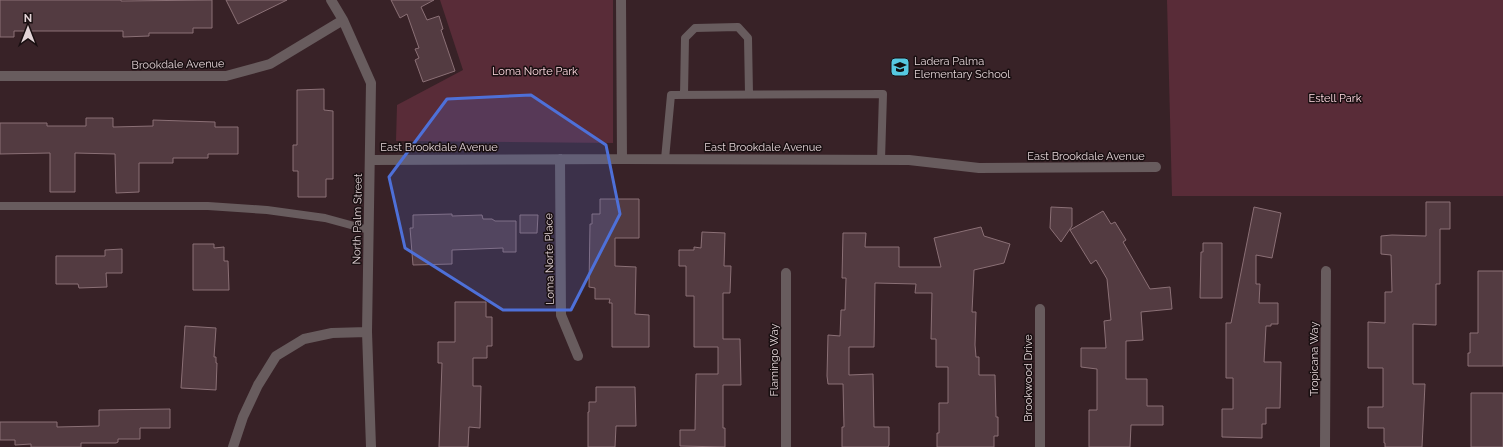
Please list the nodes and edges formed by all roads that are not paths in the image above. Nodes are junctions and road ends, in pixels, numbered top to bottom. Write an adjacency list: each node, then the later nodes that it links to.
1 (332, 0): 3 (street, North Palm Street)
2 (621, 0): 8 (street)
3 (343, 20): 4 (street, Brookdale Avenue); 10 (street, North Palm Street)
4 (0, 76)
5 (748, 94): 6 (lane); 6 (lane); 11 (lane)
6 (684, 95): 9 (lane)
7 (560, 158): 8 (street, East Brookdale Avenue); 10 (street, East Brookdale Avenue); 19 (street, Loma Norte Place)
8 (622, 158): 9 (street, East Brookdale Avenue)
9 (665, 159): 11 (street, East Brookdale Avenue)
10 (370, 160): 14 (street, North Palm Street)
11 (881, 160): 12 (street, East Brookdale Avenue)
12 (1156, 168)
13 (0, 206): 14 (lane)
14 (368, 230): 18 (street, North Palm Street)
15 (1326, 272): 24 (street, Tropicana Way)
16 (786, 273): 22 (street, Flamingo Way)
17 (1040, 309): 23 (street, Brookwood Drive)
18 (367, 332): 20 (street); 21 (street, North Palm Street)
19 (578, 356)
20 (233, 447)
21 (371, 447)
22 (786, 447)
23 (1040, 447)
24 (1325, 447)

